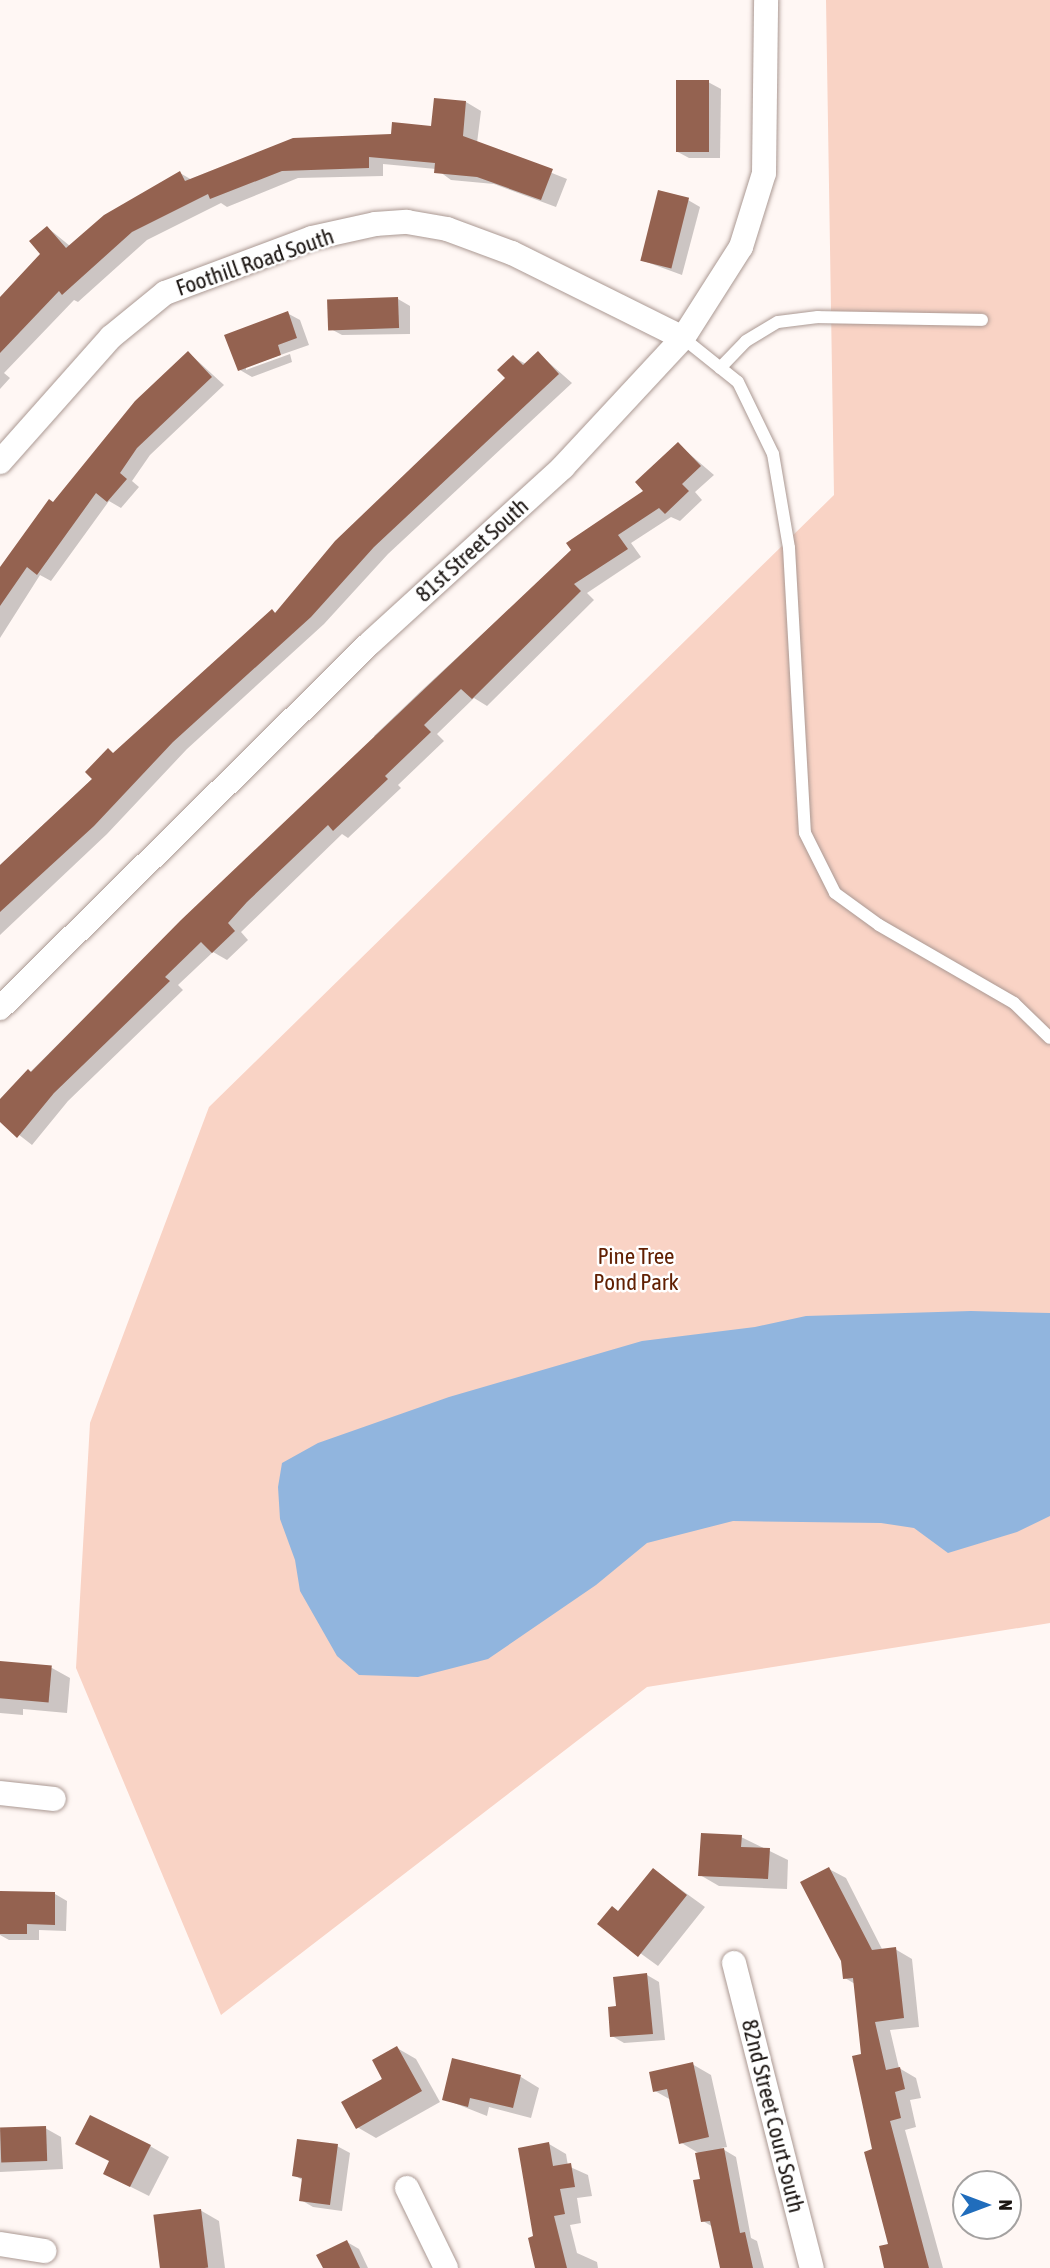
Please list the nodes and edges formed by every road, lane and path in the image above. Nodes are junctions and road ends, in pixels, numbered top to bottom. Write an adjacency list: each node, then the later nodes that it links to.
1 (766, 0): 3 (street, 81st Street South)
2 (982, 320): 4 (lane)
3 (683, 338): 4 (lane); 5 (street, Foothill Road South); 6 (street, 81st Street South)
4 (720, 368): 7 (lane)
5 (0, 462)
6 (0, 1008)
7 (1050, 1038)
8 (0, 1793): 9 (street)
9 (54, 1799)
10 (734, 1963): 15 (street, 82nd Street Court South)
11 (407, 2188): 14 (street)
12 (0, 2244): 13 (street)
13 (44, 2251)
14 (446, 2268)
15 (812, 2268)

